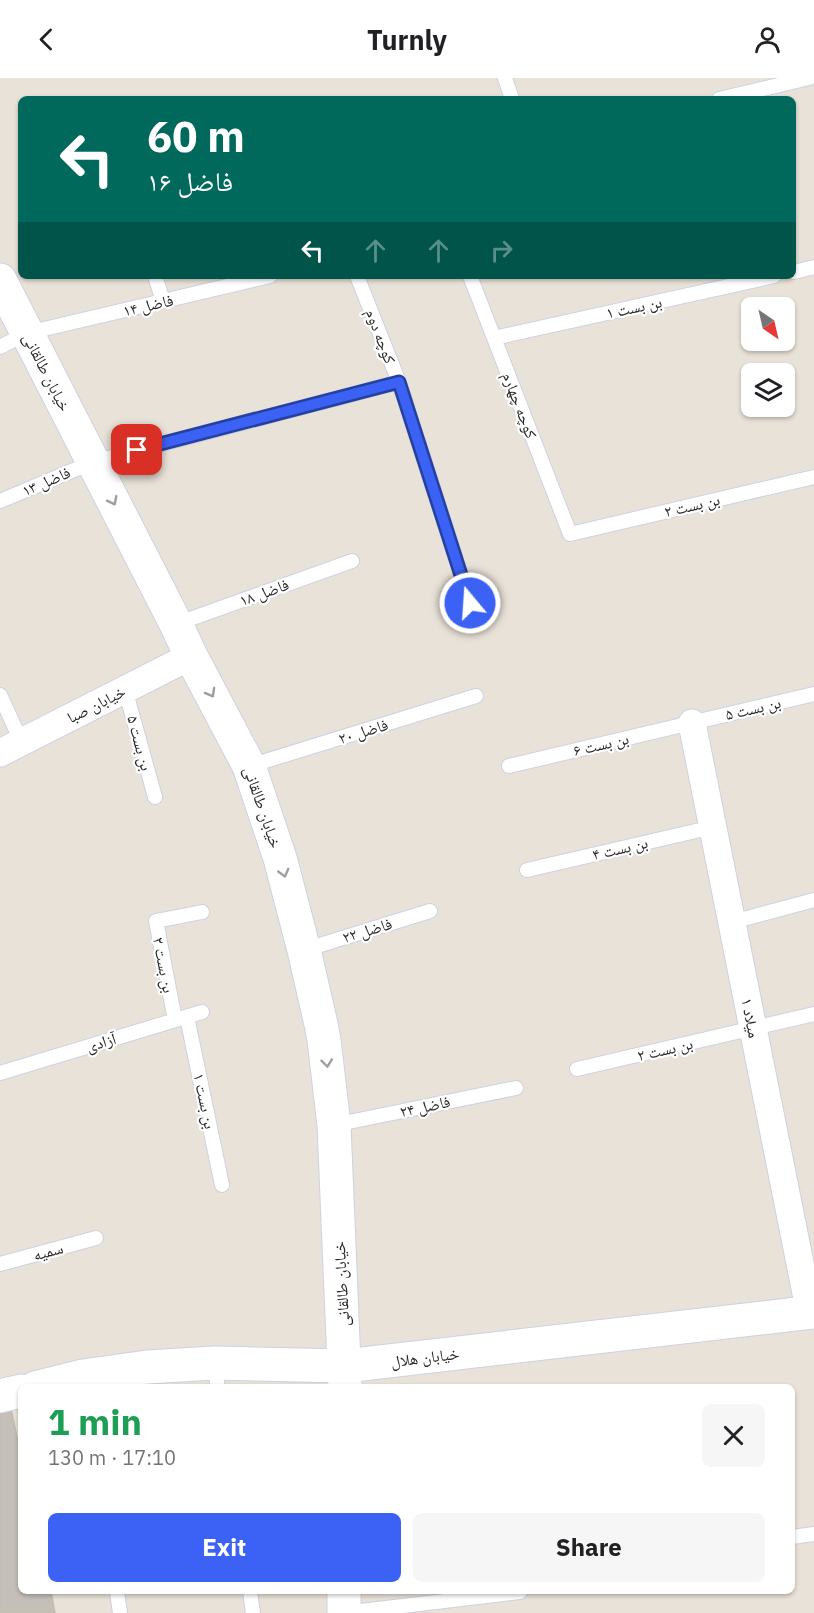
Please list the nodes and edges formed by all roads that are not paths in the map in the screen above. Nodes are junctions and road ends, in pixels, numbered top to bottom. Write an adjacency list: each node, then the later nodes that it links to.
1 (505, 78): 3 (lane)
2 (809, 78): 4 (lane)
3 (511, 96)
4 (732, 96)
5 (814, 267): 6 (lane)
6 (796, 272)
7 (156, 279): 13 (lane)
8 (257, 279): 13 (lane, فاضل ۱۴)
9 (358, 279): 16 (lane, کوچه دوم)
10 (471, 279): 14 (lane, کوچه چهارم)
11 (760, 279): 14 (lane, بن بست ۱)
12 (0, 280): 15 (main road, خیابان طالقانی)
13 (163, 301): 15 (lane, فاضل ۱۴)
14 (494, 338): 20 (lane, کوچه چهارم)
15 (14, 340): 17 (main road, خیابان طالقانی)
16 (399, 382): 17 (lane, فاضل ۱۳); 22 (lane, کوچه دوم)
17 (93, 462): 19 (lane, فاضل ۱۳); 23 (main road, خیابان طالقانی, one-way to 23)
18 (814, 477): 20 (lane, بن بست ۲)
19 (0, 501)
20 (570, 534)
21 (352, 561): 23 (lane, فاضل ۱۸)
22 (470, 603)
23 (176, 624): 24 (main road, خیابان طالقانی)
24 (191, 656): 25 (street, خیابان صبا); 31 (main road, خیابان طالقانی, one-way to 31)
25 (125, 689): 30 (street, خیابان صبا); 33 (lane, بن بست ۵)
26 (0, 694): 30 (lane)
27 (814, 694): 29 (lane, بن بست ۵)
28 (476, 696): 31 (lane, فاضل ۲۰)
29 (692, 723): 32 (lane, بن بست ۶); 34 (street, میلاد ۱)
30 (11, 747)
31 (249, 766): 40 (main road, خیابان طالقانی, one-way to 40)
32 (509, 766)
33 (154, 797)
34 (713, 827): 35 (lane, بن بست ۴); 39 (street, میلاد ۱)
35 (527, 870)
36 (814, 900): 39 (lane)
37 (430, 911): 40 (lane, فاضل ۲۲)
38 (202, 912): 43 (lane, بن بست ۲)
39 (732, 922): 44 (street, میلاد ۱)
40 (304, 950): 48 (main road, خیابان طالقانی, one-way to 48)
41 (202, 1012): 43 (lane, آزادی)
42 (814, 1014): 44 (lane)
43 (181, 1018): 46 (lane, آزادی); 49 (lane, بن بست ۱)
44 (753, 1028): 45 (lane, بن بست ۲); 52 (street, میلاد ۱)
45 (577, 1069)
46 (0, 1073)
47 (516, 1088): 48 (lane, فاضل ۲۴)
48 (334, 1125): 54 (main road, خیابان طالقانی)
49 (222, 1185)
50 (96, 1238): 51 (lane, سمیه)
51 (0, 1264)
52 (812, 1312): 54 (main road, خیابان هلال)
53 (216, 1375): 54 (main road, خیابان هلال); 55 (main road, خیابان هلال)
54 (345, 1377)
55 (84, 1382): 56 (main road, خیابان هلال)
56 (68, 1384)
57 (18, 1392): 58 (main road)
58 (0, 1396)
59 (814, 1534): 60 (lane)
60 (795, 1537)
61 (117, 1594): 65 (lane)
62 (250, 1594): 66 (lane)
63 (344, 1594): 67 (main road)
64 (503, 1594): 67 (lane)
65 (120, 1613)
66 (254, 1613)
67 (344, 1613)

